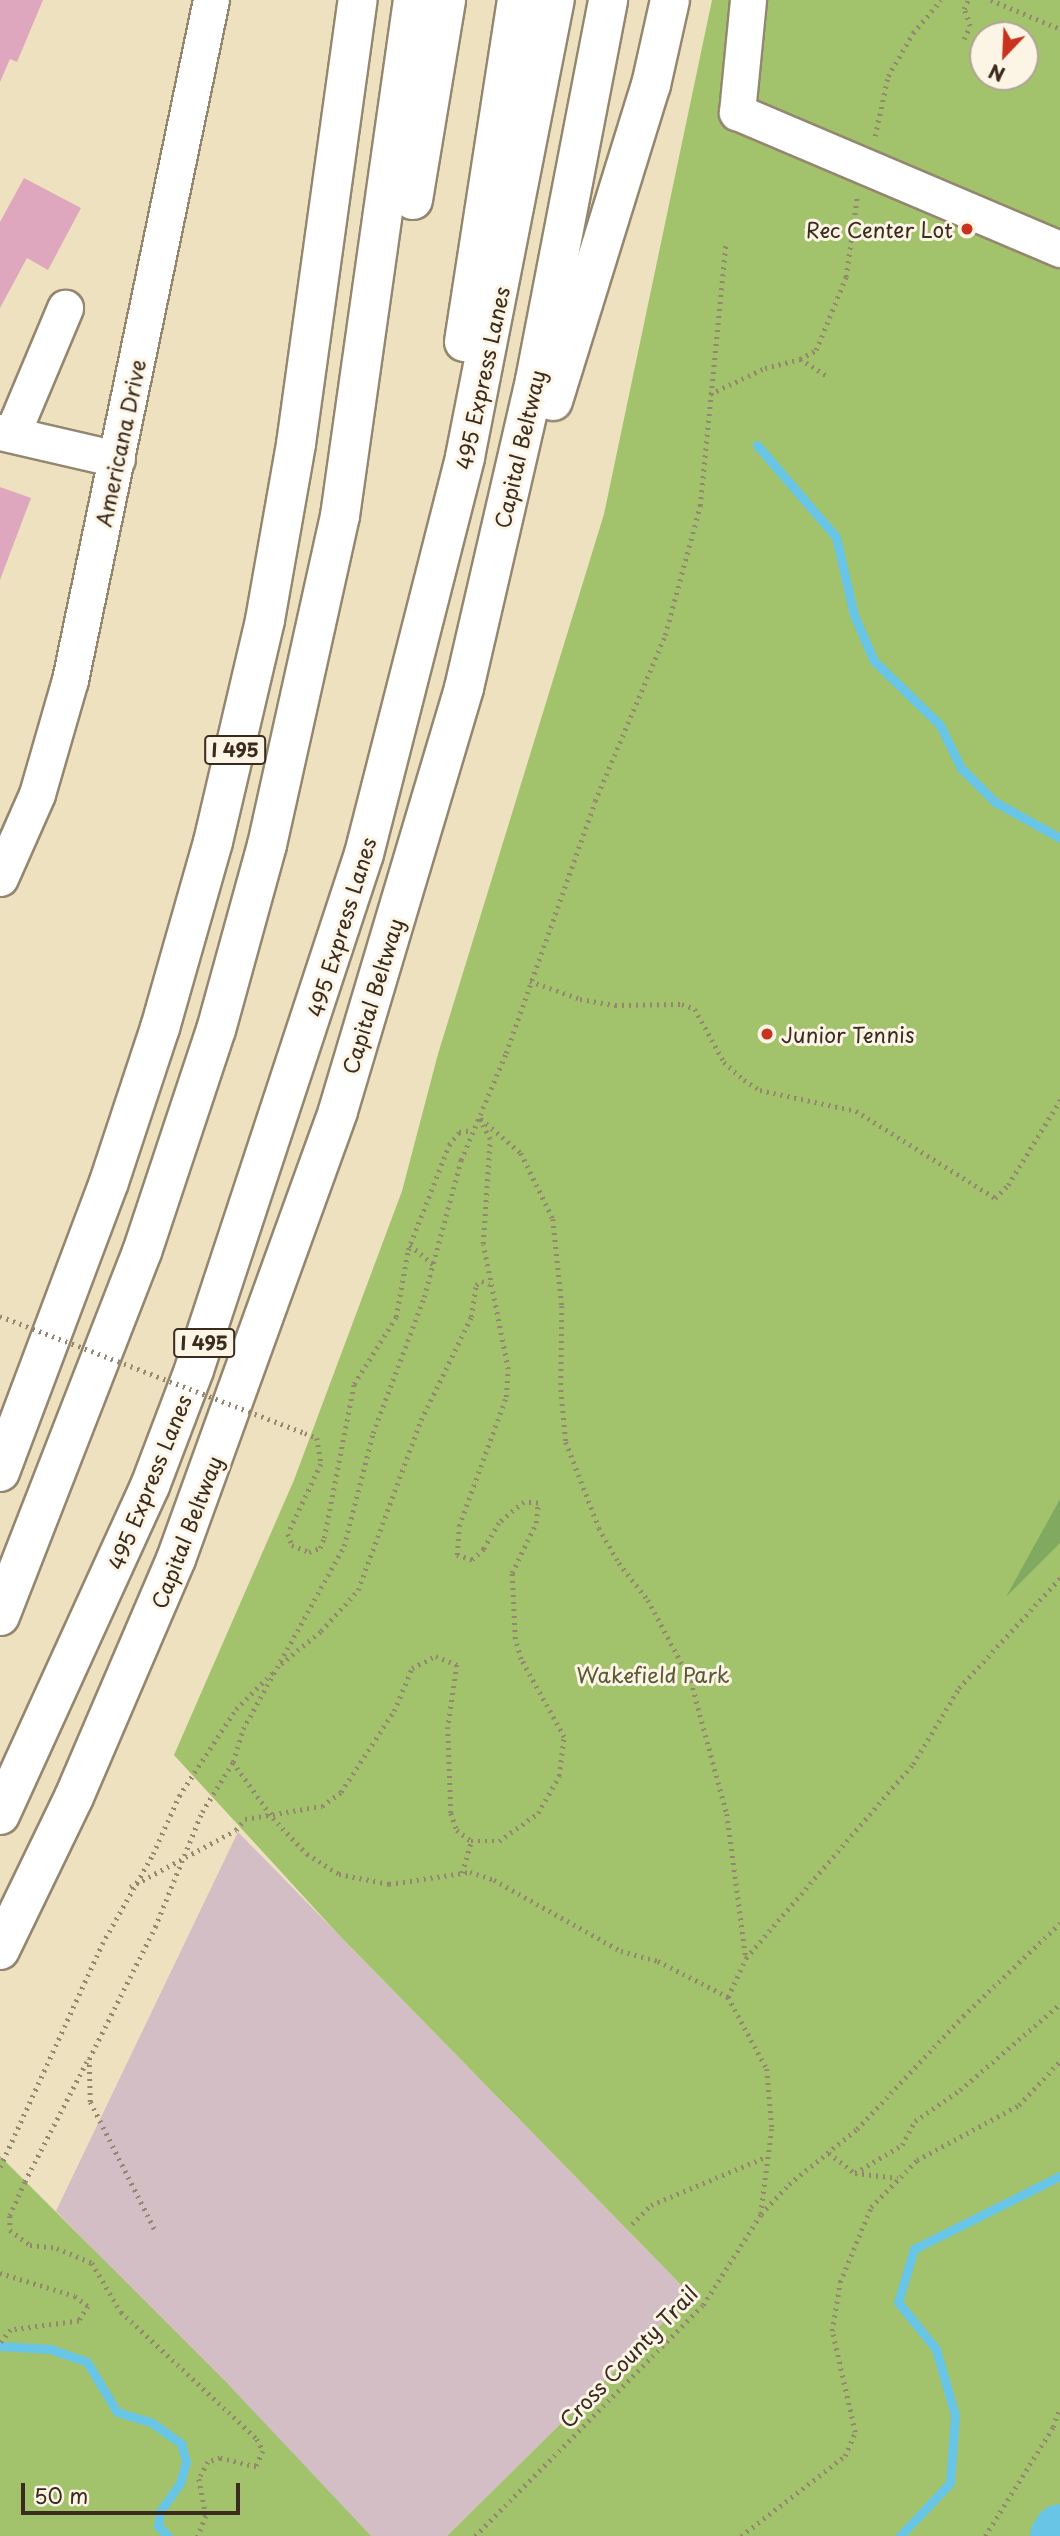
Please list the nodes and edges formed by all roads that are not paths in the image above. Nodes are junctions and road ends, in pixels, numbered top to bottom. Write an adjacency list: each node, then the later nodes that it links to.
1 (211, 0): 13 (street, Americana Drive)
2 (358, 0): 18 (highway, I 495)
3 (412, 0): 15 (highway, I 495)
4 (446, 0): 15 (highway)
5 (517, 0): 16 (highway)
6 (555, 0): 16 (highway, 495 Express Lanes / I 495)
7 (608, 0): 14 (highway, Capital Beltway / I 495)
8 (670, 0): 14 (highway)
9 (748, 0): 10 (street)
10 (1060, 249)
11 (65, 308): 12 (street)
12 (6, 433): 13 (street)
13 (117, 459): 17 (street, Americana Drive)
14 (464, 688): 21 (highway, Capital Beltway / I 495)
15 (301, 701): 19 (highway, I 495)
16 (399, 731): 20 (highway, 495 Express Lanes / I 495)
17 (0, 878)
18 (0, 1472)
19 (0, 1616)
20 (0, 1815)
21 (0, 1950)

